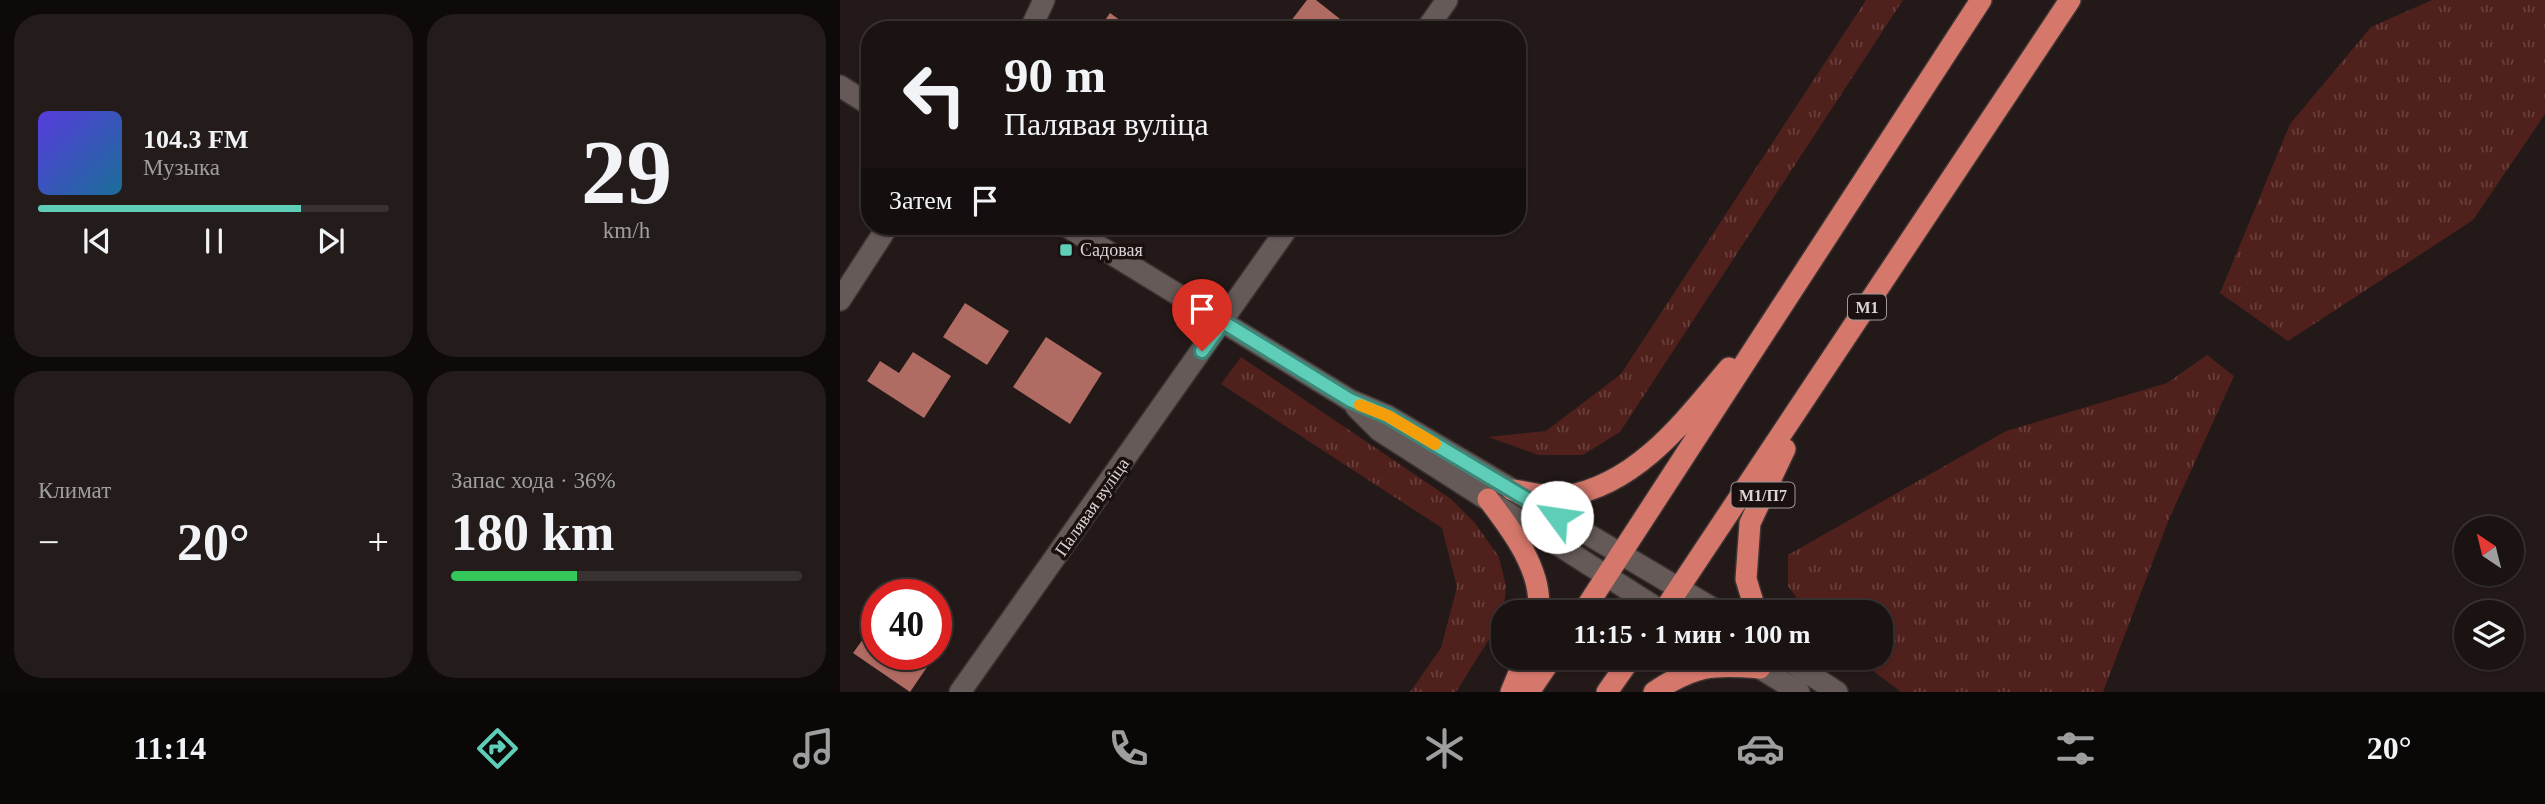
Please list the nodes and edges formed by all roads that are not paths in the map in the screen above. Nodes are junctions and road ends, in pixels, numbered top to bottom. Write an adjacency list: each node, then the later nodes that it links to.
1 (1044, 0): 5 (street)
2 (1447, 0): 6 (street)
3 (1981, 0): 13 (highway)
4 (2070, 0): 15 (highway, М1)
5 (1034, 21)
6 (1432, 21)
7 (840, 86): 8 (street)
8 (861, 99)
9 (882, 235): 12 (street)
10 (1081, 235): 14 (street)
11 (1283, 235): 14 (street, Палявая вуліца)
12 (840, 300)
13 (1781, 308): 17 (highway); 19 (highway)
14 (1223, 322): 16 (street); 34 (street, Палявая вуліца)
15 (1815, 384): 21 (highway, М1); 27 (highway, М1/П7)
16 (1350, 400): 17 (street); 18 (street)
17 (1512, 490): 19 (street)
18 (1488, 499): 20 (street); 22 (highway)
19 (1622, 555): 20 (highway); 21 (street)
20 (1608, 576): 23 (highway); 24 (street)
21 (1678, 589): 25 (highway, М1); 26 (street)
22 (1538, 600)
23 (1591, 600)
24 (1645, 600)
25 (1671, 600)
26 (1698, 600)
27 (1752, 600)
28 (1520, 670): 35 (highway)
29 (1544, 670): 36 (highway)
30 (1623, 670): 37 (highway)
31 (1697, 670): 38 (highway)
32 (1763, 670): 39 (street)
33 (1803, 670): 40 (street)
34 (960, 692)
35 (1511, 692)
36 (1529, 692)
37 (1607, 692)
38 (1654, 692)
39 (1799, 692)
40 (1837, 692)

